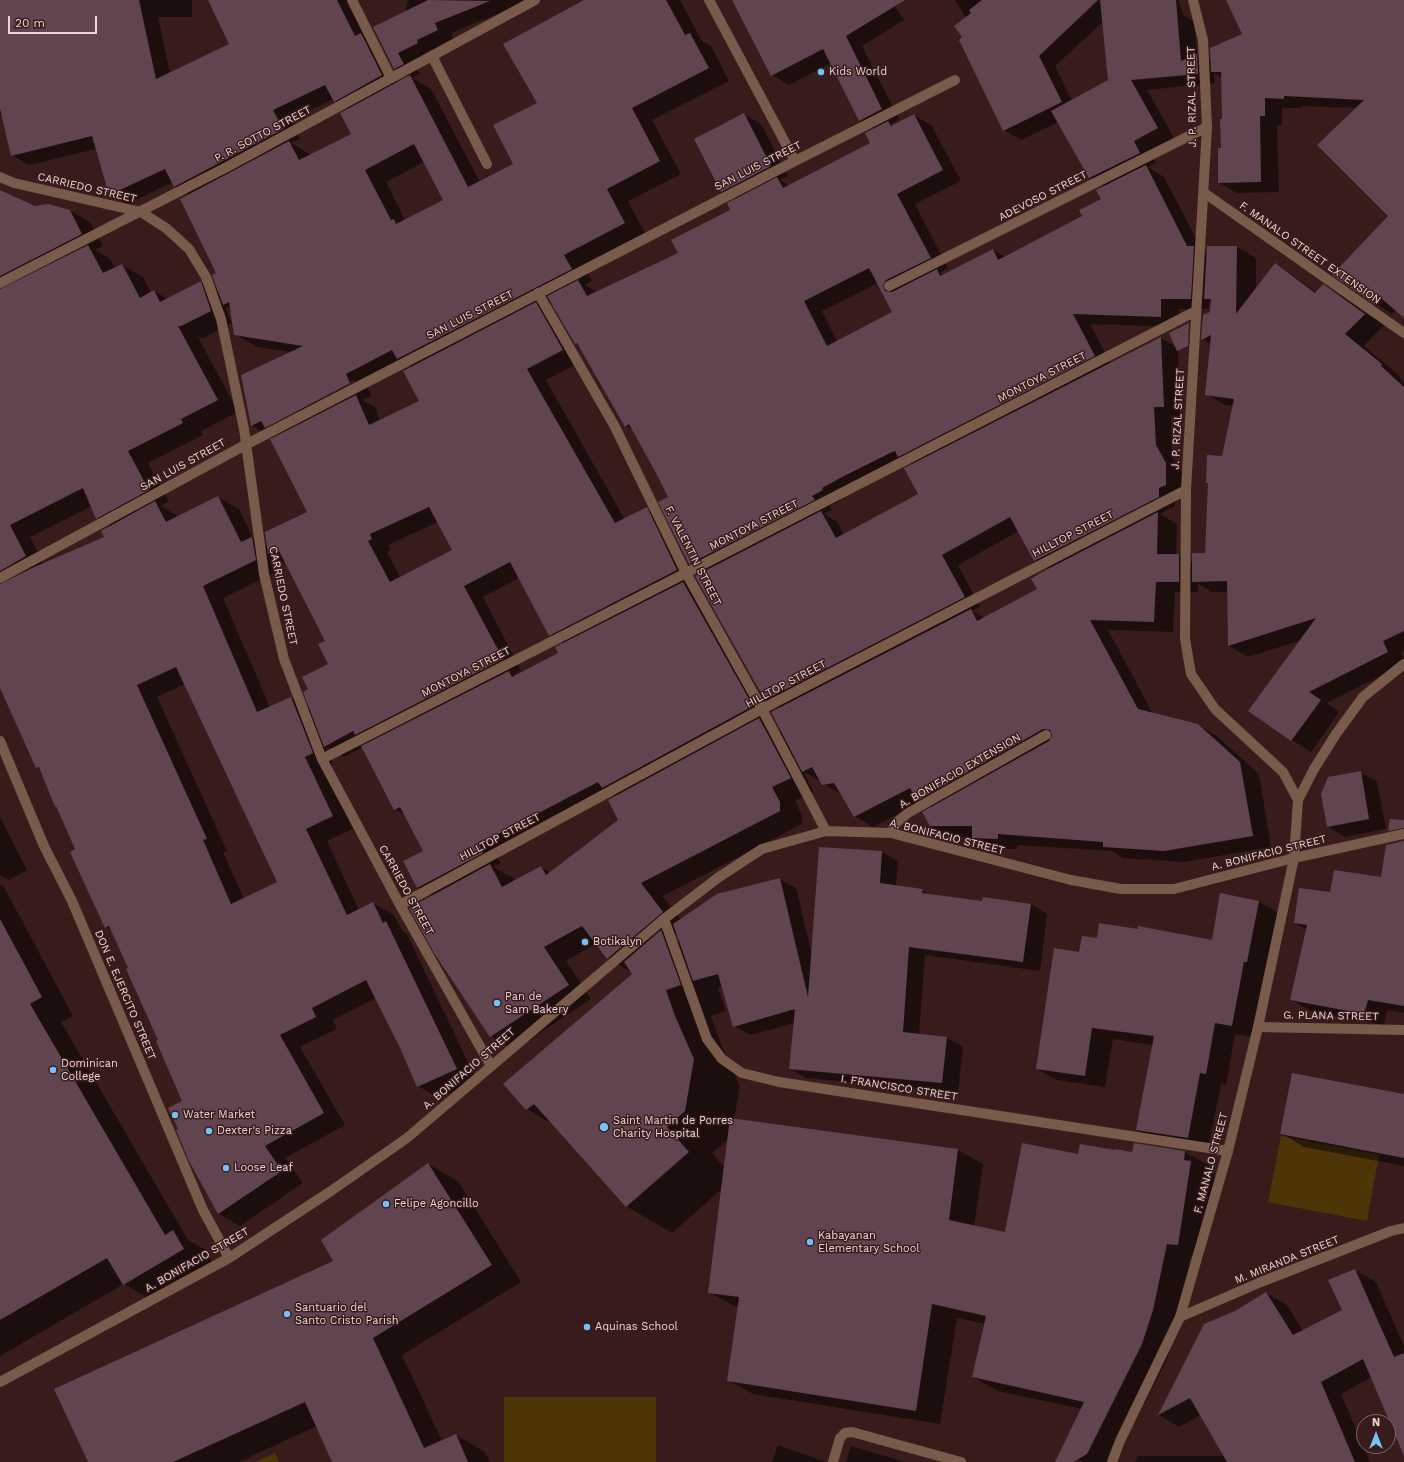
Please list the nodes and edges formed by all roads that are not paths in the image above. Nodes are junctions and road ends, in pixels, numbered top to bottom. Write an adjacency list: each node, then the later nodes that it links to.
1 (352, 0): 6 (street)
2 (535, 0): 5 (street, P. R. SOTTO STREET)
3 (709, 0): 9 (street)
4 (1193, 0): 8 (street, J. P. RIZAL STREET)
5 (432, 56): 6 (street, P. R. SOTTO STREET); 10 (street)
6 (391, 78): 13 (street, P. R. SOTTO STREET)
7 (955, 80): 9 (street, SAN LUIS STREET)
8 (1207, 127): 12 (street, J. P. RIZAL STREET); 15 (street, ADEVOSO STREET)
9 (795, 161): 16 (street, SAN LUIS STREET)
10 (487, 164)
11 (0, 177): 13 (street, CARRIEDO STREET)
12 (1203, 192): 17 (street, J. P. RIZAL STREET); 18 (street, F. MANALO STREET EXTENSION)
13 (141, 212): 14 (street, P. R. SOTTO STREET); 19 (street, CARRIEDO STREET)
14 (0, 283)
15 (889, 286)
16 (538, 293): 19 (street, SAN LUIS STREET); 21 (street, F. VALENTIN STREET)
17 (1196, 311): 20 (street, J. P. RIZAL STREET); 21 (street, MONTOYA STREET)
18 (1404, 334)
19 (247, 444): 22 (street, SAN LUIS STREET); 27 (street, CARRIEDO STREET)
20 (1186, 490): 24 (street, HILLTOP STREET); 28 (street, J. P. RIZAL STREET)
21 (686, 573): 24 (street, F. VALENTIN STREET); 27 (street, MONTOYA STREET)
22 (0, 578)
23 (1404, 664): 28 (street)
24 (762, 709): 29 (street, F. VALENTIN STREET); 33 (street, HILLTOP STREET)
25 (1046, 735): 30 (street, A. BONIFACIO EXTENSION)
26 (0, 741): 40 (street, DON E. EJERCITO STREET)
27 (322, 759): 33 (street, CARRIEDO STREET)
28 (1298, 800): 32 (street)
29 (826, 831): 30 (street, A. BONIFACIO STREET); 34 (street, A. BONIFACIO STREET)
30 (891, 833): 32 (street, A. BONIFACIO STREET)
31 (1404, 834): 32 (street, A. BONIFACIO STREET)
32 (1294, 858): 35 (street, F. MANALO STREET)
33 (400, 905): 37 (street, CARRIEDO STREET)
34 (664, 919): 37 (street, A. BONIFACIO STREET); 38 (street, I. FRANCISCO STREET)
35 (1258, 1027): 36 (street, G. PLANA STREET); 38 (street, F. MANALO STREET)
36 (1404, 1030)
37 (491, 1066): 40 (street, A. BONIFACIO STREET)
38 (1228, 1151): 41 (street, F. MANALO STREET)
39 (1404, 1228): 41 (street, M. MIRANDA STREET)
40 (229, 1258): 42 (street, A. BONIFACIO STREET)
41 (1180, 1318): 45 (street, F. MANALO STREET)
42 (0, 1382)
43 (833, 1462): 44 (street)
44 (961, 1462)
45 (1112, 1462)

